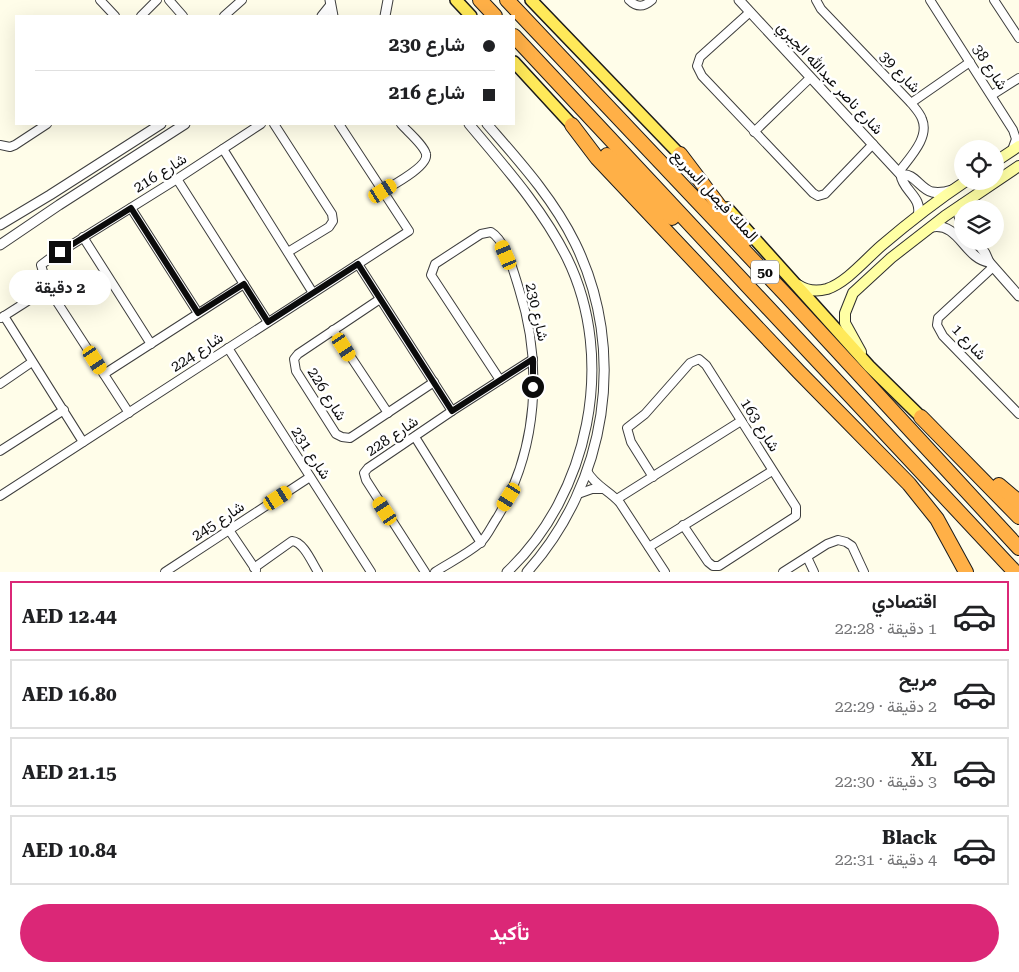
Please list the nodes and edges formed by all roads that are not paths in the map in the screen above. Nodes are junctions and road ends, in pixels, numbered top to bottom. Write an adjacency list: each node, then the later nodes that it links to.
1 (100, 0): 18 (street)
2 (158, 0): 19 (street)
3 (169, 0): 20 (street)
4 (242, 0): 21 (street)
5 (388, 0): 23 (street)
6 (456, 0): 24 (main road)
7 (480, 0): 25 (highway)
8 (507, 0): 77 (highway, الملك فيصل السريع / 50)
9 (531, 0): 49 (main road, الملك فيصل السريع)
10 (629, 0): 11 (street)
11 (652, 0)
12 (739, 0): 17 (street, شارع ناصر عبدالله الجبري)
13 (816, 0): 33 (street, شارع 39)
14 (930, 0): 28 (street, شارع 38)
15 (994, 0): 27 (street)
16 (330, 3): 22 (street)
17 (750, 12): 30 (street, شارع ناصر عبدالله الجبري); 44 (street)
18 (114, 15)
19 (141, 15)
20 (182, 15)
21 (225, 15)
22 (323, 15)
23 (387, 15)
24 (470, 15)
25 (494, 15)
26 (515, 37): 72 (highway, 50)
27 (1019, 38)
28 (970, 62): 32 (street, شارع 38); 33 (street)
29 (515, 63): 43 (main road)
30 (810, 78): 44 (street); 45 (street, شارع ناصر عبدالله الجبري)
31 (1019, 78): 32 (street)
32 (992, 95): 48 (street, شارع 38)
33 (911, 102): 52 (street, شارع 39)
34 (45, 125): 46 (street)
35 (159, 125): 59 (street)
36 (183, 125): 63 (street)
37 (259, 125): 47 (street, شارع 216)
38 (275, 125): 68 (street)
39 (340, 125): 55 (street)
40 (402, 125): 55 (street)
41 (470, 125): 125 (street)
42 (488, 125): 104 (street)
43 (572, 125): 72 (highway); 131 (highway)
44 (754, 132): 45 (street)
45 (873, 144): 52 (street, شارع ناصر عبدالله الجبري)
46 (0, 145)
47 (223, 149): 53 (street, شارع 216); 68 (street)
48 (1015, 149): 50 (main road)
49 (680, 154): 73 (main road, الملك فيصل السريع); 77 (highway)
50 (1004, 156)
51 (1019, 166): 56 (main road)
52 (900, 174): 54 (street, شارع ناصر عبدالله الجبري); 60 (street, شارع ناصر عبدالله الجبري)
53 (177, 179): 57 (street, شارع 216); 74 (street)
54 (952, 190): 60 (main road)
55 (383, 191): 70 (street, شارع 224)
56 (968, 200)
57 (131, 208): 64 (street, شارع 216); 80 (street)
58 (954, 210): 62 (main road)
59 (13, 216): 61 (street); 63 (street)
60 (918, 216): 66 (main road)
61 (0, 225): 65 (street)
62 (932, 226): 69 (main road); 71 (street)
63 (20, 232): 65 (street)
64 (84, 237): 75 (street, شارع 216); 84 (street)
65 (4, 243)
66 (881, 246): 69 (main road); 73 (main road)
67 (983, 250): 71 (street)
68 (288, 252): 76 (street)
69 (891, 258): 88 (main road)
70 (358, 264): 76 (street, شارع 224); 79 (street)
71 (991, 265): 78 (street); 97 (street, شارع 1)
72 (739, 278): 132 (highway, 50)
73 (795, 283): 88 (main road, الملك فيصل السريع)
74 (244, 284): 80 (street); 82 (street)
75 (48, 288): 81 (street); 89 (street, شارع 216)
76 (313, 293): 82 (street, شارع 224)
77 (786, 295): 117 (highway, الملك فيصل السريع / 50)
78 (1019, 296)
79 (380, 299): 83 (street, شارع 226); 91 (street)
80 (198, 313): 84 (street)
81 (2, 317): 87 (street)
82 (268, 322): 85 (street, شارع 224)
83 (334, 330): 96 (street); 96 (street, شارع 226)
84 (151, 344): 89 (street)
85 (228, 348): 95 (street, شارع 224); 105 (street, شارع 231)
86 (533, 359): 90 (street, شارع 228); 90 (street, شارع 230); 115 (street, شارع 230)
87 (32, 362): 92 (street); 93 (street)
88 (868, 366): 98 (main road, الملك فيصل السريع)
89 (104, 374): 95 (street, شارع 216)
90 (500, 380): 94 (street, شارع 228)
91 (434, 382): 94 (street); 96 (street, شارع 226)
92 (0, 384)
93 (64, 410): 101 (street); 102 (street)
94 (452, 411): 100 (street, شارع 228)
95 (129, 413): 101 (street, شارع 224)
96 (388, 413)
97 (1019, 414)
98 (921, 417): 111 (highway); 112 (highway)
99 (741, 421): 103 (street, شارع 163); 106 (street); 106 (street, شارع 163)
100 (415, 437): 115 (street); 123 (street, شارع 228)
101 (84, 442): 109 (street, شارع 224)
102 (0, 452)
103 (772, 470): 113 (street); 113 (street, شارع 163)
104 (587, 471): 107 (street); 108 (street)
105 (310, 477): 114 (street, شارع 245); 122 (street, شارع 231)
106 (653, 477): 110 (street)
107 (602, 489): 108 (street); 110 (street)
108 (578, 494): 126 (street)
109 (0, 496)
110 (617, 499): 116 (street)
111 (1019, 502)
112 (1019, 516)
113 (683, 525): 116 (street)
114 (229, 530): 119 (street); 120 (street, شارع 245)
115 (481, 542): 124 (street, شارع 230)
116 (649, 547): 127 (street)
117 (1019, 548)
118 (807, 557): 128 (street); 129 (street); 130 (street)
119 (255, 570): 121 (street)
120 (165, 572)
121 (318, 572)
122 (371, 572)
123 (424, 572)
124 (435, 572)
125 (507, 572)
126 (527, 572)
127 (664, 572)
128 (783, 572)
129 (814, 572)
130 (864, 572)
131 (966, 572)
132 (1015, 572)

